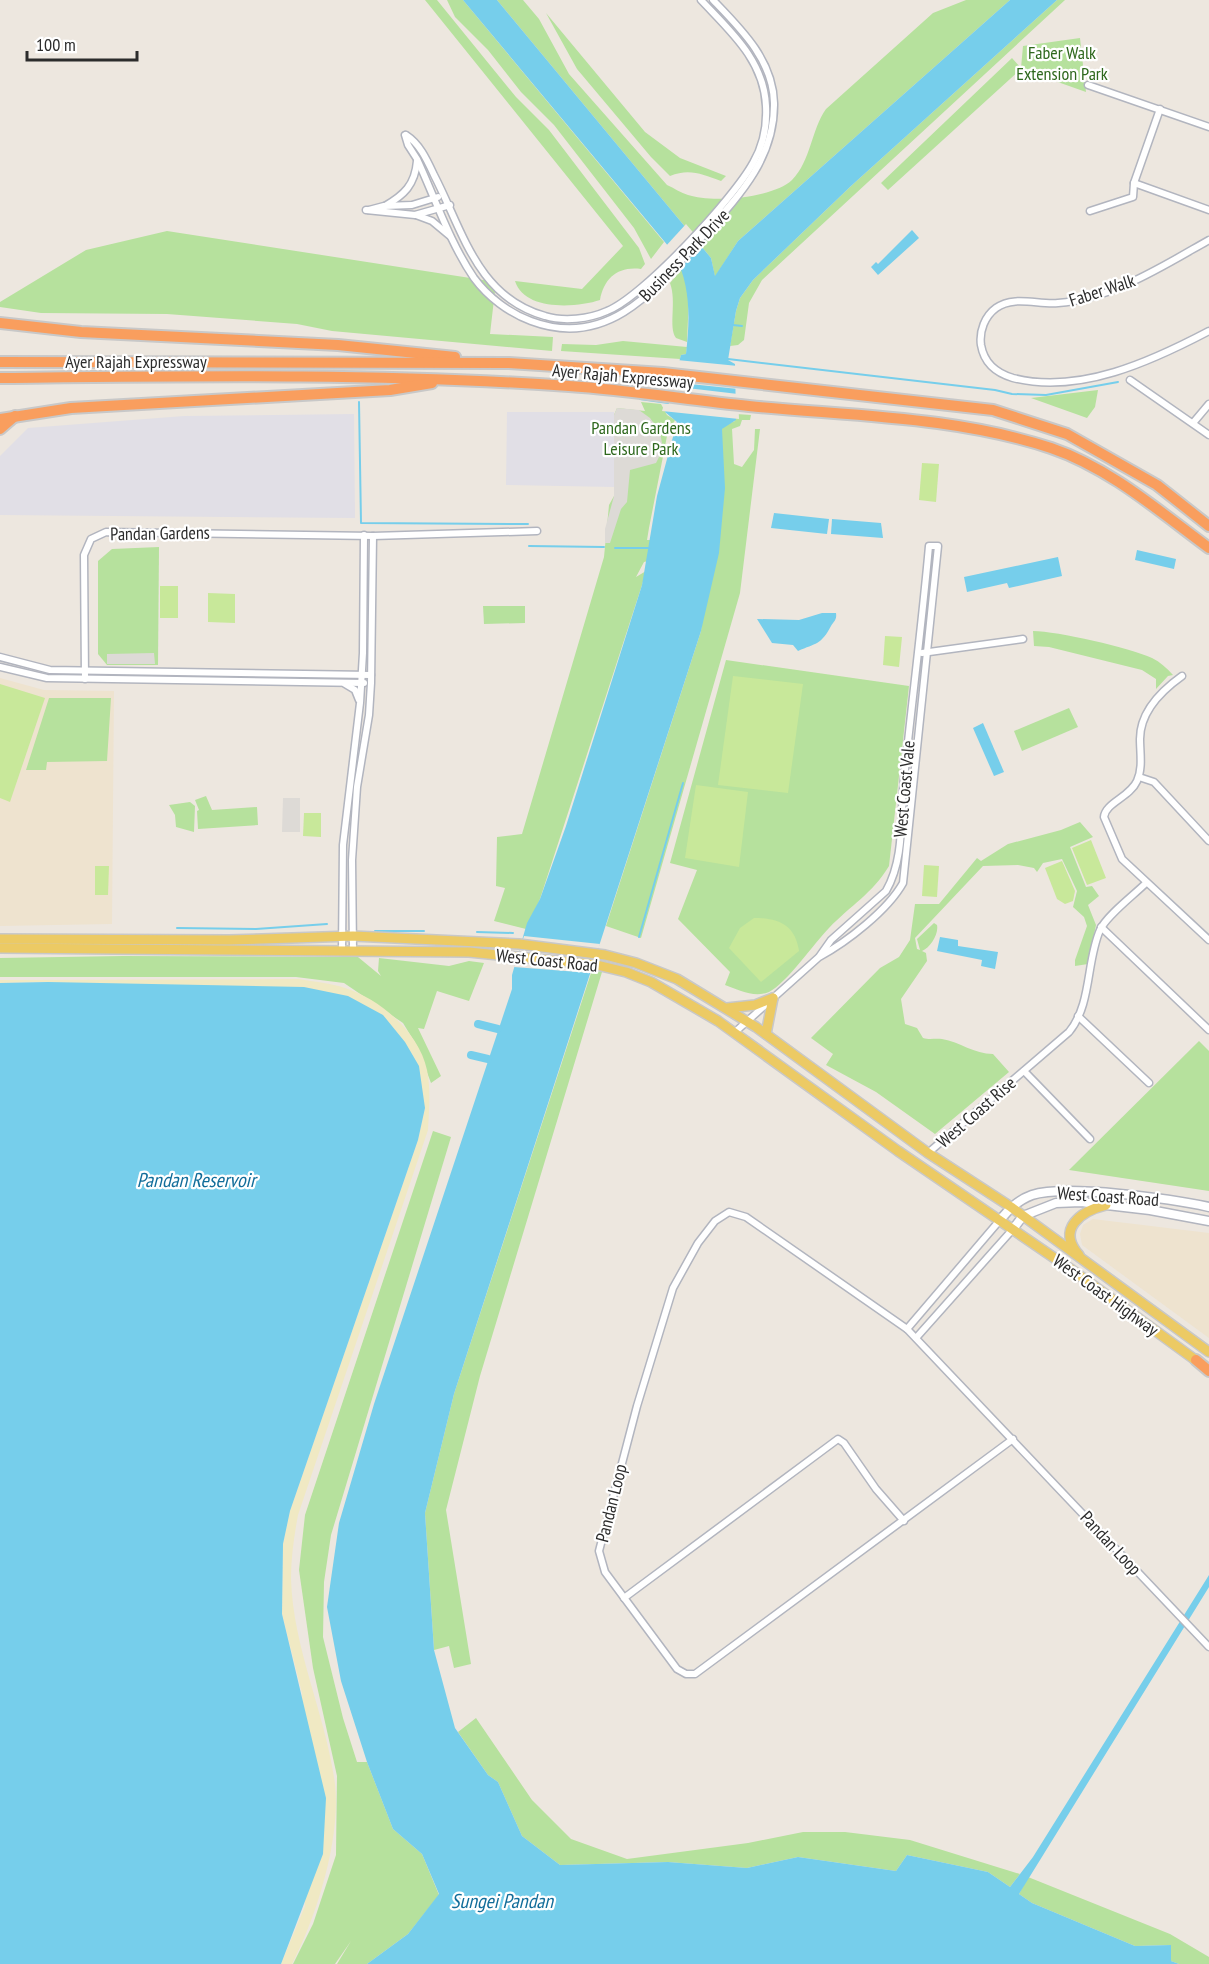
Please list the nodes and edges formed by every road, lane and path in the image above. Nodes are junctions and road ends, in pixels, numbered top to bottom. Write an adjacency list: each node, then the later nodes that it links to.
1 (701, 0): 10 (street, Business Park Drive)
2 (713, 0): 17 (street, Business Park Drive)
3 (1088, 85): 4 (street)
4 (1160, 110): 5 (street); 7 (street)
5 (1209, 127)
6 (417, 159): 8 (street, Business Park Drive); 9 (street, Business Park Drive); 11 (street)
7 (1134, 183): 13 (street); 14 (street)
8 (445, 196): 9 (street); 10 (street, Business Park Drive)
9 (435, 198): 11 (street); 12 (street, Business Park Drive)
10 (450, 205): 12 (street)
11 (384, 206): 15 (street)
12 (440, 208): 15 (street); 17 (street, Business Park Drive)
13 (1209, 210)
14 (1090, 211)
15 (415, 215): 17 (street)
16 (1209, 240): 19 (street, Faber Walk)
17 (455, 241)
18 (0, 323): 21 (highway)
19 (1209, 330)
20 (0, 362): 21 (highway, Ayer Rajah Expressway)
21 (509, 363): 31 (highway, Ayer Rajah Expressway)
22 (0, 378): 24 (highway, Ayer Rajah Expressway)
23 (1130, 380): 28 (street)
24 (438, 381): 26 (highway); 35 (highway, Ayer Rajah Expressway)
25 (1209, 404): 28 (street)
26 (15, 416): 27 (highway); 29 (highway)
27 (0, 419)
28 (1193, 423): 30 (street)
29 (0, 429)
30 (1209, 435)
31 (1209, 526)
32 (537, 531): 34 (street, Pandan Gardens)
33 (364, 536): 34 (street, Pandan Gardens); 40 (street); 44 (street, Pandan Gardens)
34 (373, 536): 46 (street)
35 (1209, 548)
36 (925, 591): 37 (street); 37 (street, West Coast Vale); 41 (street, West Coast Vale)
37 (934, 592): 39 (street, West Coast Vale)
38 (1023, 639): 39 (street)
39 (926, 652): 41 (street); 63 (street, West Coast Vale)
40 (363, 653): 45 (street); 48 (street)
41 (917, 653): 63 (street, West Coast Vale)
42 (0, 657): 44 (street)
43 (0, 667): 44 (street)
44 (85, 675): 45 (street); 49 (street)
45 (345, 675): 48 (street)
46 (371, 675): 48 (street); 50 (street)
47 (1182, 676): 52 (street)
48 (361, 679): 49 (street); 50 (street); 51 (street)
49 (341, 683): 51 (street)
50 (371, 683): 57 (street)
51 (360, 703): 56 (street)
52 (1139, 777): 53 (street); 54 (street)
53 (1209, 841)
54 (1146, 883): 55 (street); 59 (street)
55 (1101, 927): 66 (street, West Coast Rise); 68 (street)
56 (342, 936): 57 (main road, West Coast Road); 58 (main road, West Coast Road); 61 (street)
57 (353, 936): 62 (street); 65 (main road, West Coast Road)
58 (0, 939)
59 (1209, 940)
60 (0, 948): 61 (main road, West Coast Road)
61 (342, 950): 62 (main road, West Coast Road)
62 (353, 950): 69 (main road, West Coast Road)
63 (819, 957): 64 (street, West Coast Vale)
64 (773, 998): 65 (main road); 67 (street, West Coast Vale); 70 (main road)
65 (727, 1008): 67 (main road, West Coast Road)
66 (1078, 1016): 71 (street, West Coast Rise); 72 (street)
67 (747, 1021): 69 (street, West Coast Vale); 70 (main road, West Coast Road)
68 (1209, 1030)
69 (733, 1034): 79 (main road, West Coast Road)
70 (766, 1034): 74 (main road, West Coast Road)
71 (1024, 1071): 73 (street, West Coast Rise); 74 (street, West Coast Rise)
72 (1149, 1083)
73 (1090, 1139)
74 (928, 1153): 76 (main road, West Coast Road)
75 (1106, 1205): 78 (street, West Coast Road); 80 (street, West Coast Road); 82 (main road)
76 (1011, 1207): 77 (street, West Coast Road); 78 (main road, West Coast Highway); 79 (street, West Coast Road)
77 (1209, 1207)
78 (1023, 1216): 81 (street); 82 (main road, West Coast Highway)
79 (1000, 1220): 81 (main road, West Coast Highway); 83 (street)
80 (1209, 1221)
81 (1013, 1229): 84 (street); 86 (main road, West Coast Highway)
82 (1088, 1264): 85 (main road, West Coast Highway)
83 (907, 1329): 84 (street, Pandan Loop); 90 (street, Pandan Loop)
84 (916, 1338): 88 (street, Pandan Loop)
85 (1209, 1352)
86 (1196, 1360): 87 (highway)
87 (1209, 1371)
88 (1013, 1439): 89 (street, Pandan Loop); 91 (street, Pandan Loop)
89 (904, 1521): 90 (street, Pandan Loop); 90 (street)
90 (624, 1598)
91 (1209, 1647)

